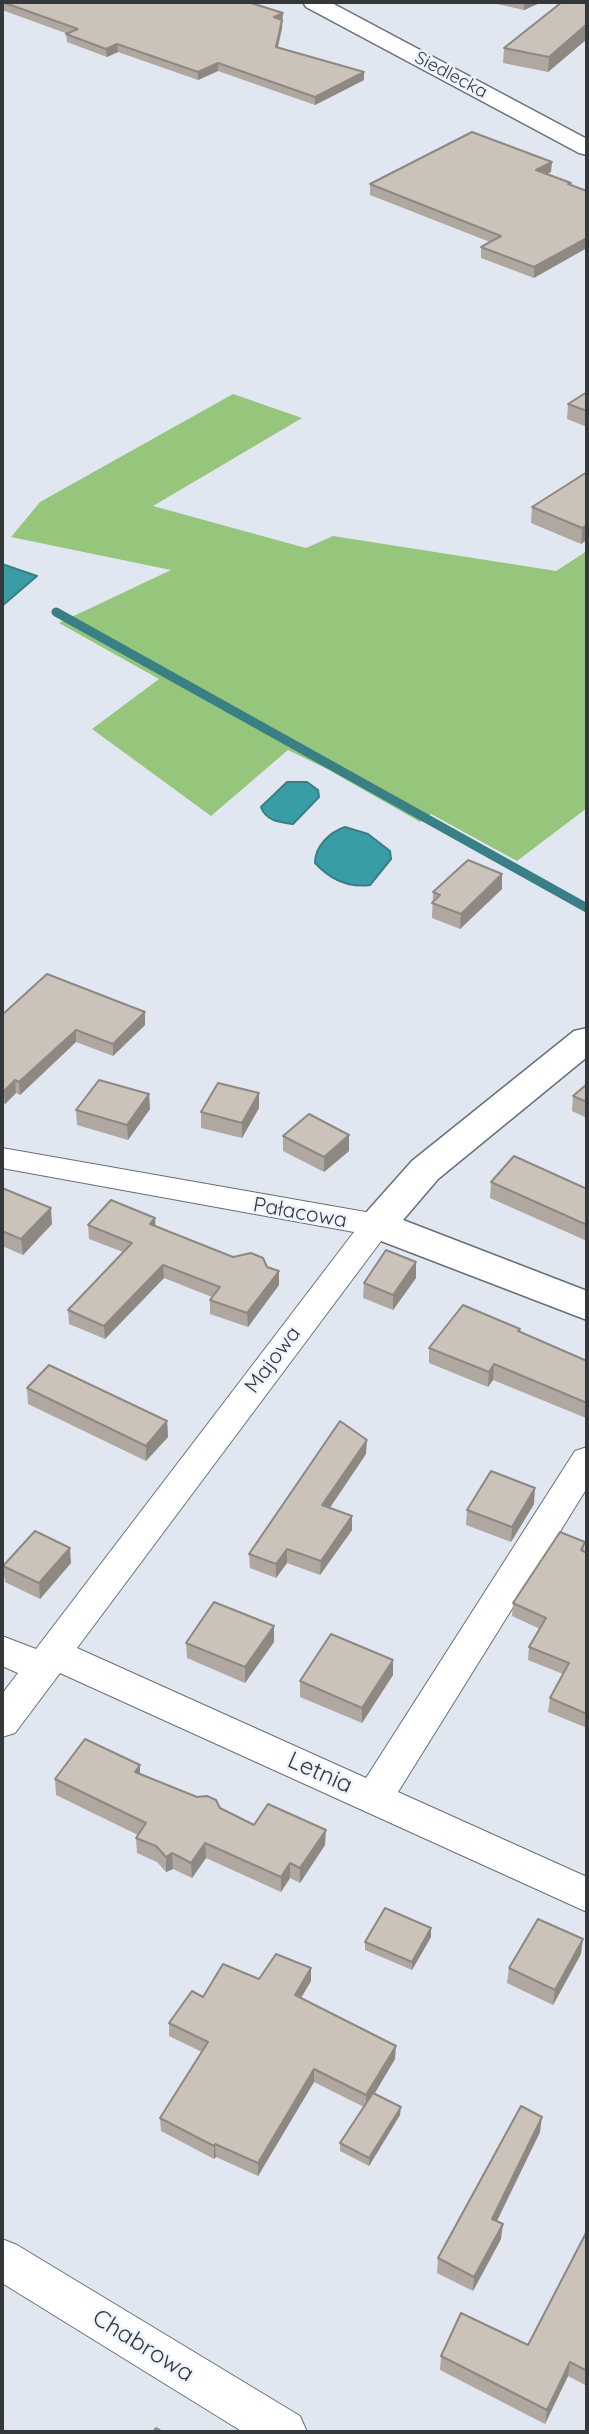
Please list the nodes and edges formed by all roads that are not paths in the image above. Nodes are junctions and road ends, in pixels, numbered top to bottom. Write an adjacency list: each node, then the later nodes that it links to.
1 (314, 2): 2 (main road, Siedlecka)
2 (587, 148)
3 (587, 1038): 5 (main road, Majowa)
4 (2, 1158): 5 (street, Pałacowa)
5 (377, 1225): 6 (main road, Pałacowa); 9 (street, Majowa)
6 (587, 1306)
7 (587, 1460): 11 (street)
8 (2, 1650): 9 (street, Letnia)
9 (47, 1661): 10 (street, Majowa); 11 (street, Letnia)
10 (2, 1722)
11 (374, 1797): 12 (street, Letnia)
12 (587, 1895)
13 (2, 2259): 14 (street, Chabrowa)
14 (284, 2432)

